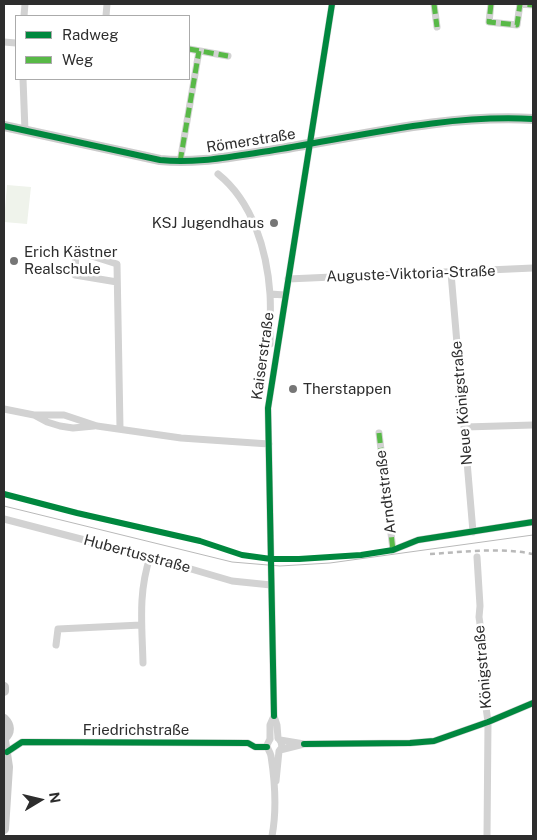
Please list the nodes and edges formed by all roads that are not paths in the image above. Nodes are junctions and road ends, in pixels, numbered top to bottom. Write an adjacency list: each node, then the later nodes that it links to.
1 (332, 4): 13 (street, Kaiserstraße)
2 (434, 4): 5 (street)
3 (491, 4): 4 (street)
4 (533, 5)
5 (437, 27)
6 (190, 49): 7 (street)
7 (199, 51): 8 (street); 14 (street)
8 (228, 56)
9 (23, 80): 12 (street)
10 (533, 119): 13 (main road, Römerstraße)
11 (4, 126): 12 (main road, Römerstraße)
12 (25, 131): 14 (main road, Römerstraße)
13 (310, 144): 14 (main road, Römerstraße); 18 (street, Kaiserstraße)
14 (180, 162)
15 (218, 174): 20 (street)
16 (533, 268): 17 (street, Auguste-Viktoria-Straße)
17 (451, 273): 18 (street, Auguste-Viktoria-Straße); 27 (street, Neue Königstraße)
18 (288, 279): 21 (street, Kaiserstraße)
19 (117, 282): 19 (street); 28 (street)
20 (270, 294): 21 (street); 22 (street)
21 (285, 296): 30 (street, Kaiserstraße)
22 (270, 344)
23 (4, 409): 24 (street)
24 (34, 415): 26 (street); 26 (street)
25 (533, 424): 27 (street)
26 (97, 426): 28 (street)
27 (464, 427): 33 (street, Neue Königstraße)
28 (120, 428): 30 (street)
29 (379, 433): 33 (street, Arndtstraße)
30 (269, 444): 36 (street, Kaiserstraße)
31 (4, 520): 34 (street, Hubertusstraße)
32 (533, 522): 33 (street)
33 (473, 532)
34 (150, 557): 36 (street, Hubertusstraße); 37 (street)
35 (477, 558): 42 (street, Königstraße)
36 (271, 585): 44 (street, Kaiserstraße)
37 (142, 625): 38 (street); 39 (street)
38 (56, 645)
39 (143, 663)
40 (533, 703): 42 (street)
41 (4, 719): 43 (main road)
42 (488, 722): 45 (street); 52 (street, Königstraße)
43 (4, 739): 48 (main road)
44 (276, 739): 45 (street); 46 (street); 47 (street)
45 (304, 744): 47 (street)
46 (268, 749): 47 (street); 48 (street, Friedrichstraße); 49 (street)
47 (280, 750): 49 (street)
48 (7, 752): 50 (main road)
49 (275, 787): 51 (street)
50 (4, 829)
51 (272, 836)
52 (487, 836)

